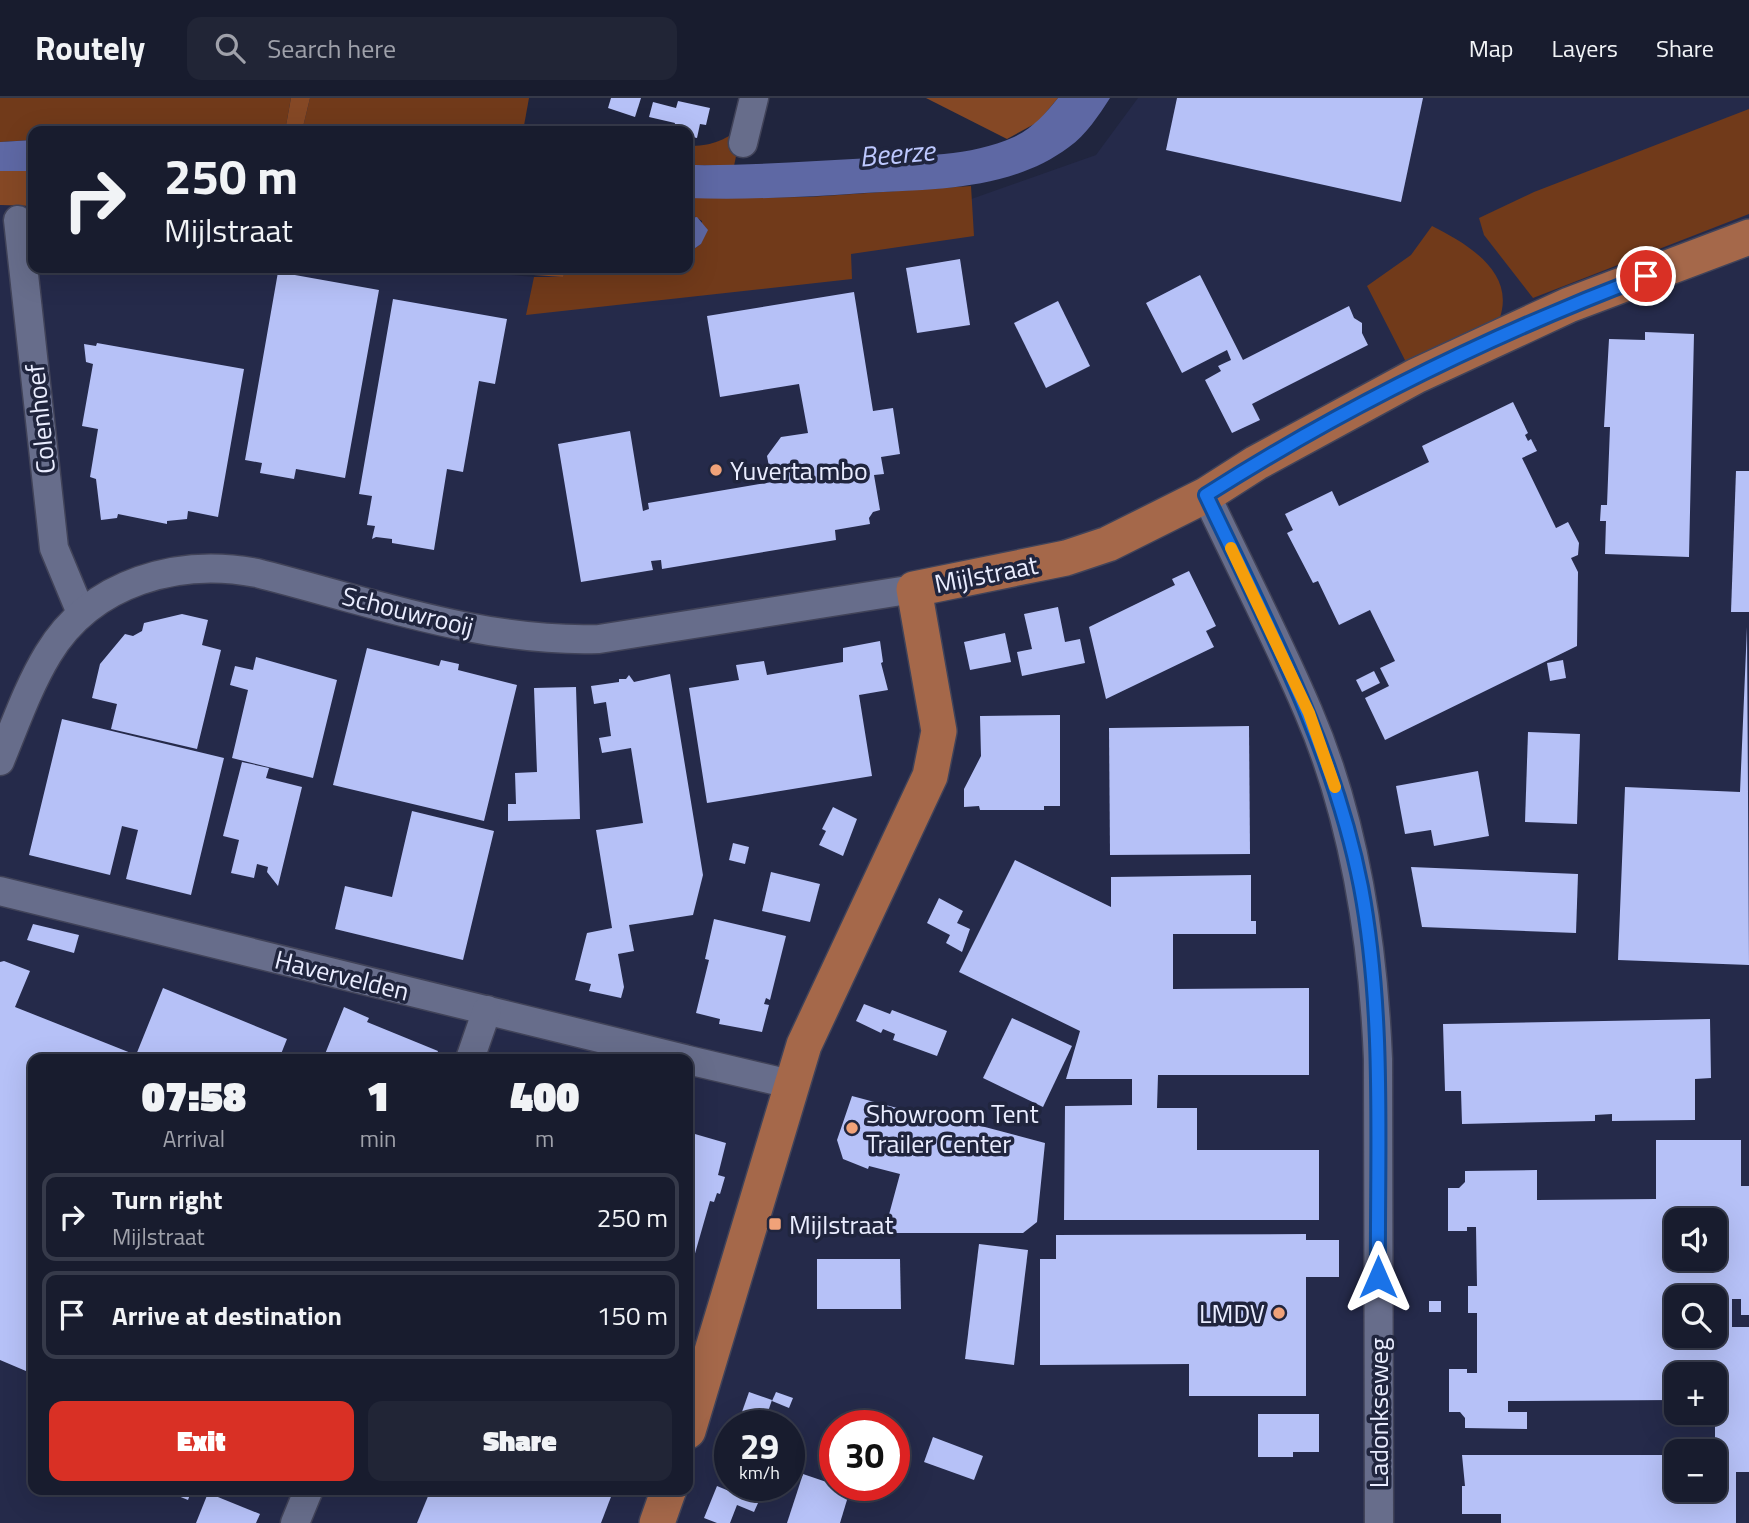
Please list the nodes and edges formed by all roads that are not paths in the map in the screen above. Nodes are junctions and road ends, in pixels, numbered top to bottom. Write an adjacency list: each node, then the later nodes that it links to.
1 (754, 98): 2 (street)
2 (743, 143)
3 (18, 220): 7 (street, Colenhoef)
4 (1749, 237): 5 (main road, Mijlstraat)
5 (1206, 495): 6 (main road, Mijlstraat); 20 (street, Ladonkseweg)
6 (914, 589): 7 (street, Schouwrooij); 14 (main road, Mijlstraat)
7 (81, 613): 8 (street, Schouwrooij)
8 (0, 761)
9 (0, 891): 10 (street, Havervelden)
10 (487, 1010): 11 (street); 12 (street, Havervelden)
11 (472, 1054)
12 (666, 1054)
13 (693, 1061): 14 (street, Havervelden)
14 (790, 1084): 15 (main road, Mijlstraat)
15 (693, 1414)
16 (307, 1495): 18 (street)
17 (667, 1495): 19 (main road)
18 (295, 1523)
19 (657, 1523)
20 (1379, 1523)

